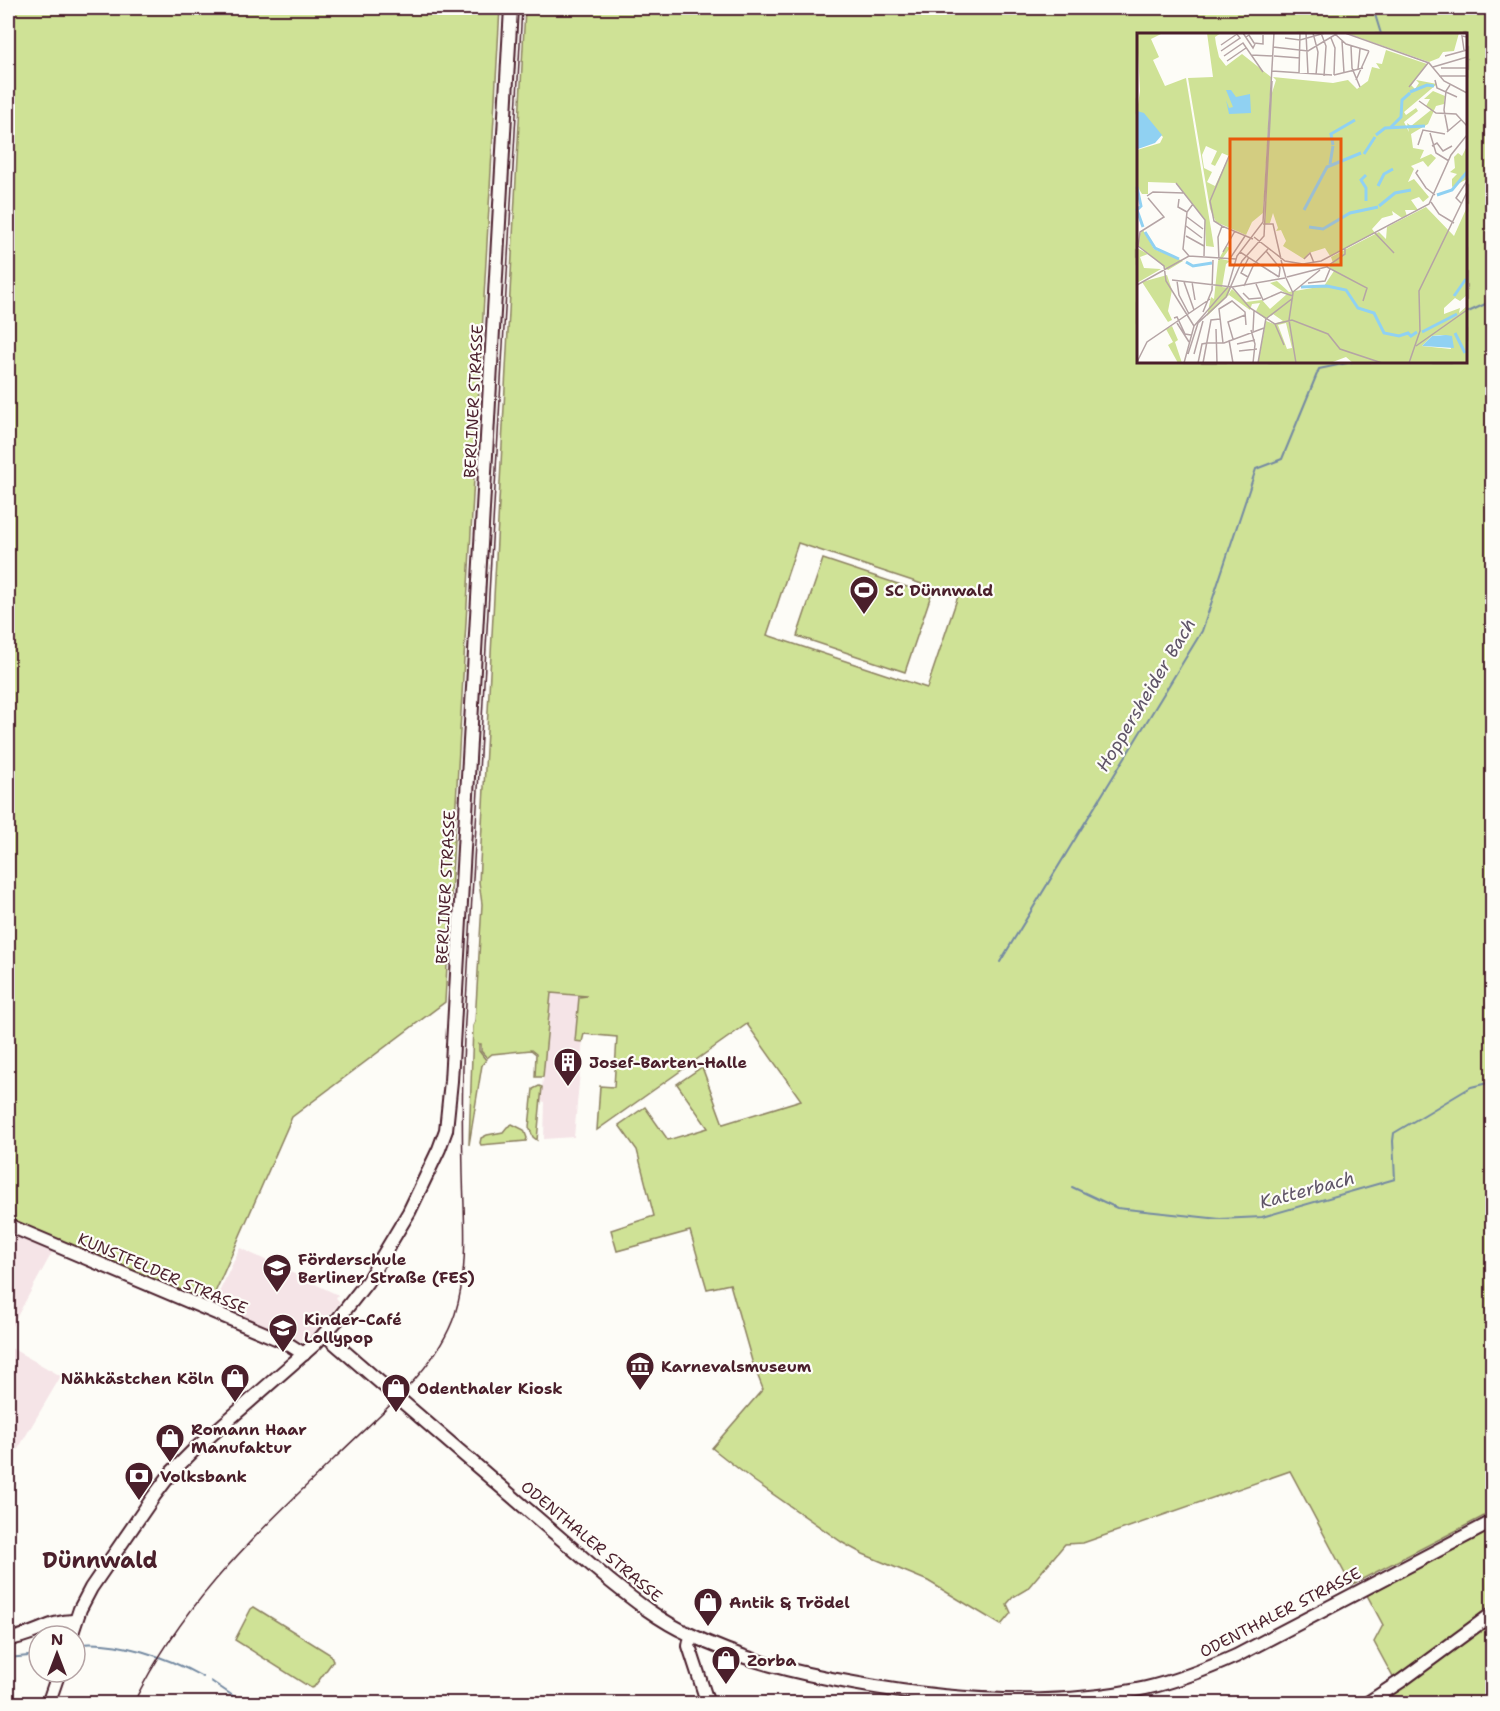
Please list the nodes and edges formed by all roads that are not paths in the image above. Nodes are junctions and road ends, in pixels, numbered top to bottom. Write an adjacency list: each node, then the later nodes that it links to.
1 (511, 8): 3 (main road, BERLINER STRASSE)
2 (8, 1225): 4 (main road, KUNSTFELDER STRASSE)
3 (324, 1334): 4 (main road, BERLINER STRASSE); 9 (main road, ODENTHALER STRASSE)
4 (303, 1354): 7 (main road, BERLINER STRASSE)
5 (1492, 1522): 9 (main road, ODENTHALER STRASSE)
6 (1492, 1614): 14 (main road)
7 (75, 1621): 8 (main road, BERLINER STRASSE); 10 (main road)
8 (74, 1624)
9 (691, 1635): 13 (main road)
10 (8, 1639)
11 (55, 1684): 12 (main road)
12 (48, 1704)
13 (708, 1704)
14 (1366, 1704)

